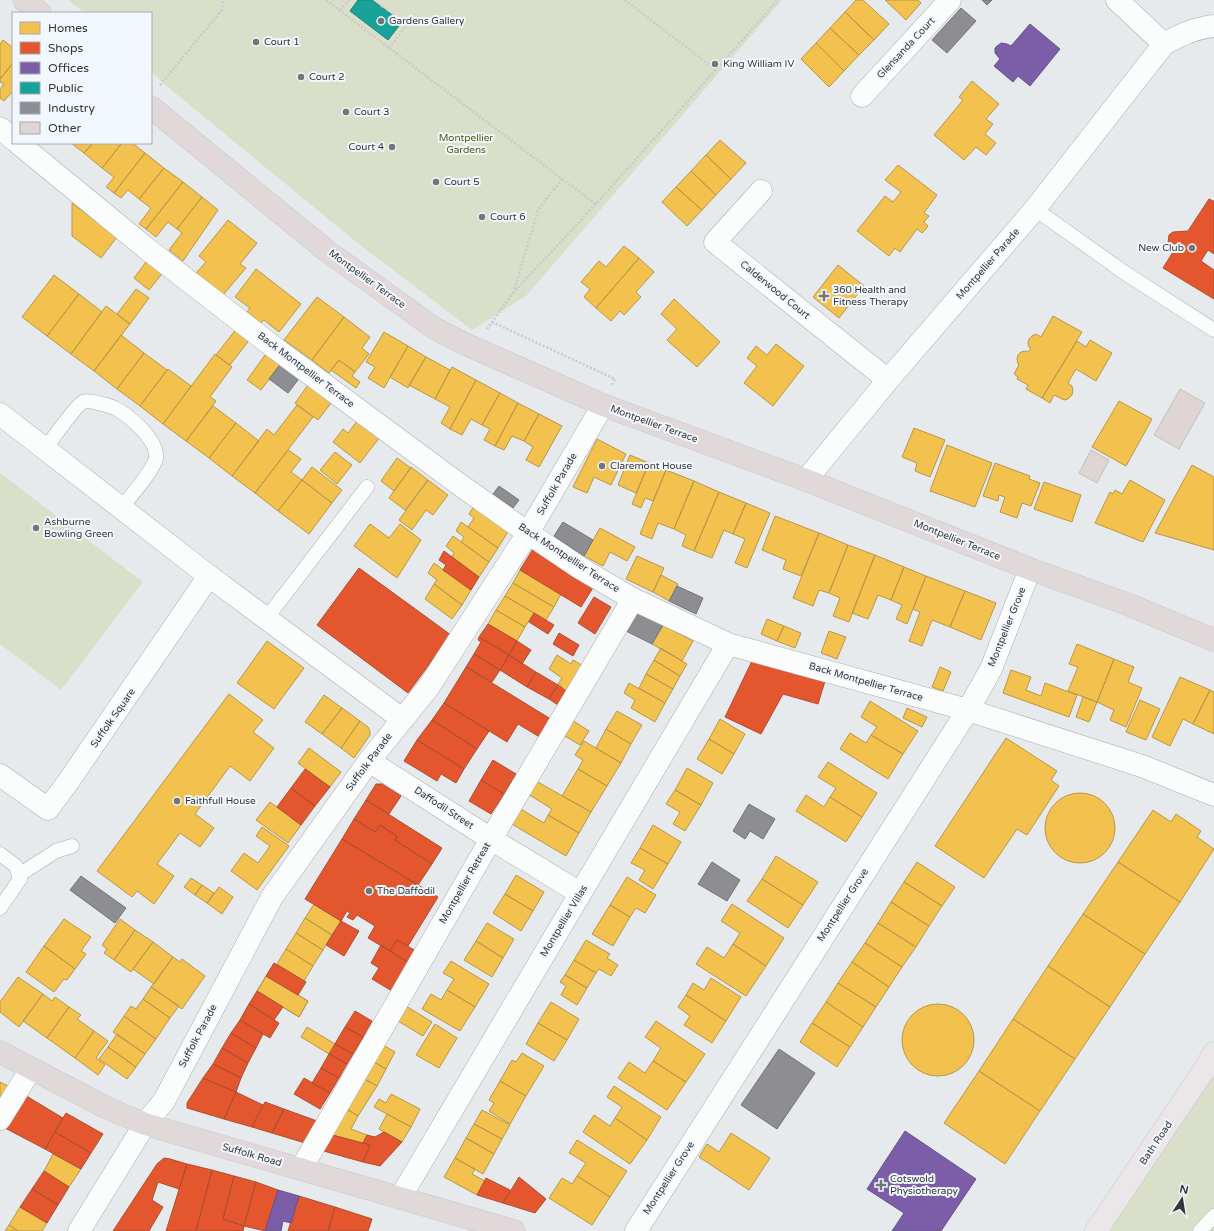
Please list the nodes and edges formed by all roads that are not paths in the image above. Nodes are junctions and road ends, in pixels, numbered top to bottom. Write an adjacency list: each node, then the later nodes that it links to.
1 (24, 0): 4 (highway)
2 (950, 0): 7 (street, Glensanda Court)
3 (1117, 0): 6 (street)
4 (39, 12)
5 (1214, 26): 6 (street)
6 (1164, 44): 13 (street, Montpellier Parade)
7 (862, 96)
8 (154, 99): 16 (highway, Montpellier Terrace)
9 (0, 128): 10 (street)
10 (12, 138)
11 (19, 144): 22 (street, Back Montpellier Terrace)
12 (761, 191): 15 (street, Calderwood Court)
13 (1035, 209): 14 (lane); 15 (street, Montpellier Parade)
14 (1214, 330)
15 (888, 380): 19 (street, Montpellier Parade)
16 (603, 405): 19 (highway, Montpellier Terrace); 22 (street, Suffolk Parade)
17 (0, 414): 18 (street)
18 (45, 450): 21 (street); 21 (lane)
19 (806, 480): 23 (highway, Montpellier Terrace)
20 (367, 487): 26 (lane)
21 (121, 508): 24 (street)
22 (528, 533): 25 (street, Back Montpellier Terrace); 30 (street, Suffolk Parade)
23 (1030, 569): 27 (highway, Montpellier Terrace); 29 (street, Montpellier Grove)
24 (209, 576): 26 (street); 32 (street, Suffolk Square)
25 (633, 599): 28 (street, Back Montpellier Terrace); 34 (street, Montpellier Retreat)
26 (266, 619): 30 (street)
27 (1214, 640)
28 (728, 644): 29 (street, Back Montpellier Terrace); 38 (street, Montpellier Villas)
29 (968, 710): 33 (street, Back Montpellier Terrace); 48 (street, Montpellier Grove)
30 (402, 719): 31 (street, Suffolk Parade)
31 (370, 761): 34 (street, Daffodil Street); 44 (street, Suffolk Parade)
32 (0, 775)
33 (1214, 795)
34 (491, 839): 38 (street, Daffodil Street); 45 (street, Montpellier Retreat)
35 (72, 846): 37 (lane)
36 (0, 854): 37 (lane)
37 (19, 875): 39 (lane)
38 (580, 893): 46 (street, Montpellier Villas)
39 (0, 908)
40 (0, 1052): 42 (highway, Suffolk Road)
41 (1214, 1053): 51 (main road, Bath Road)
42 (31, 1069): 43 (street); 44 (highway, Suffolk Road)
43 (0, 1119)
44 (145, 1124): 45 (highway, Suffolk Road); 49 (street, Suffolk Parade)
45 (301, 1169): 46 (highway, Suffolk Road)
46 (400, 1198): 50 (highway, Suffolk Road)
47 (1214, 1216): 52 (lane)
48 (637, 1229)
49 (78, 1231)
50 (514, 1231)
51 (1096, 1231)
52 (1200, 1231)

